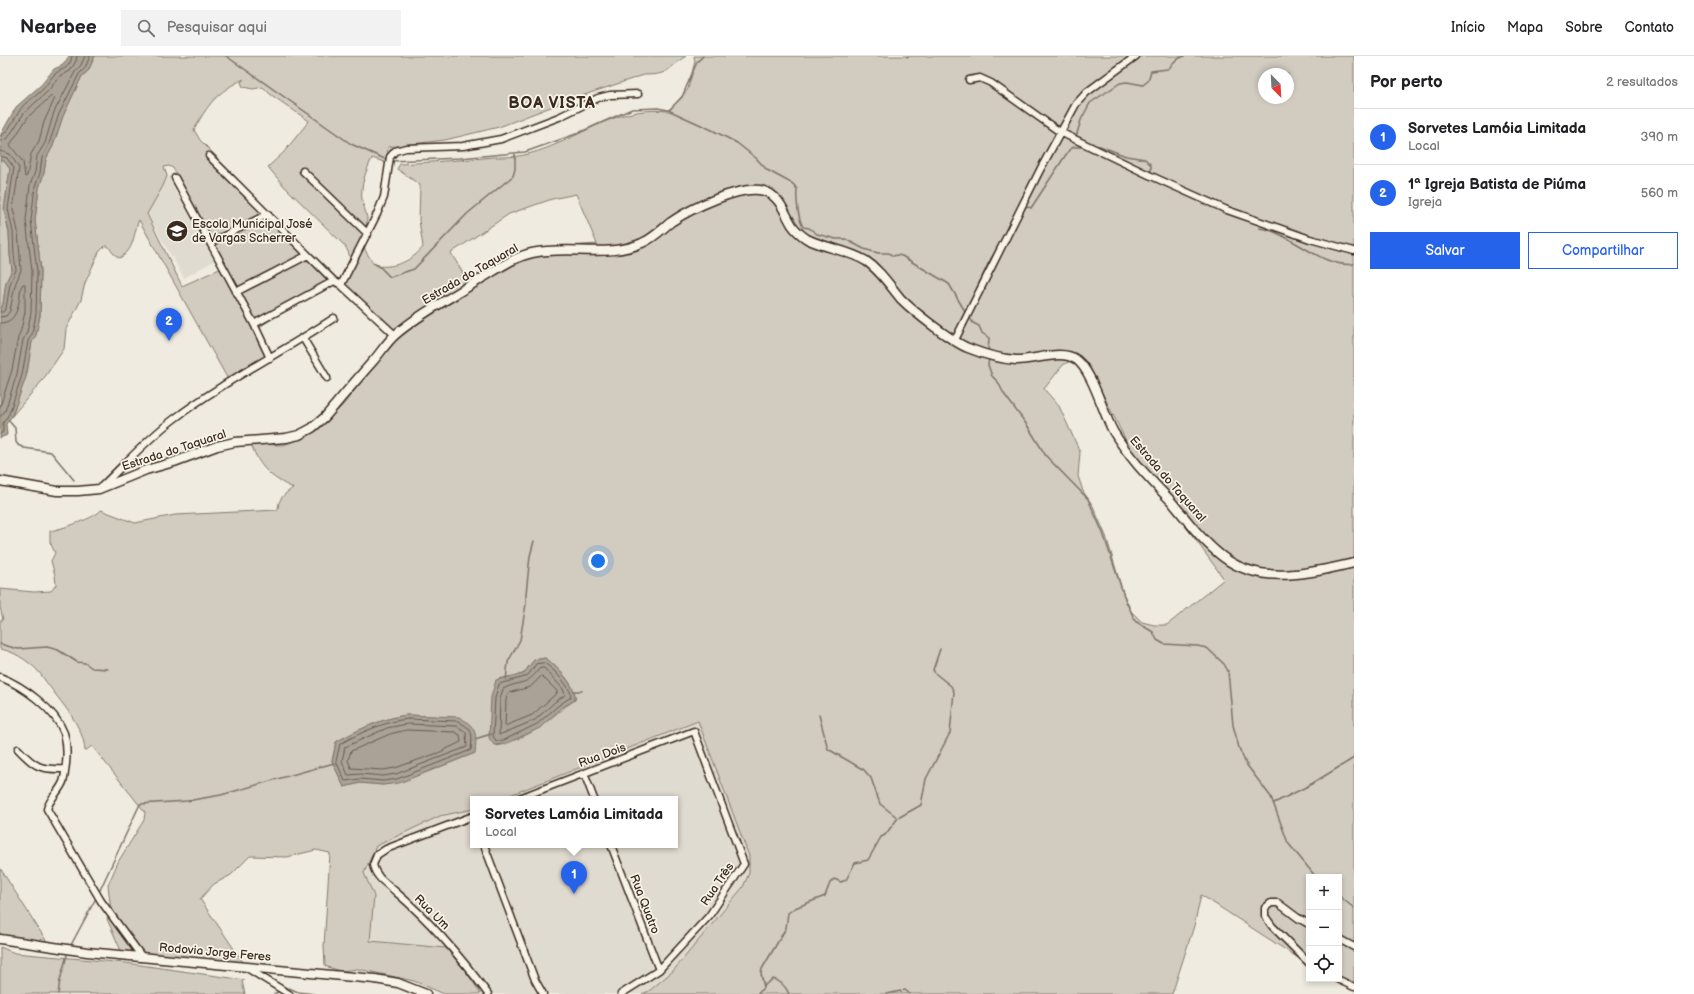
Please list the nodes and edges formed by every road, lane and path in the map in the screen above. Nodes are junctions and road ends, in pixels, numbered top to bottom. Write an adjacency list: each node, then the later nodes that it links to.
1 (1136, 56): 4 (street)
2 (969, 80): 4 (street)
3 (638, 94): 9 (street)
4 (1060, 132): 11 (street); 20 (street)
5 (209, 156): 8 (street)
6 (303, 171): 9 (street)
7 (175, 178): 10 (street)
8 (268, 214): 10 (street); 12 (street)
9 (368, 234): 14 (street)
10 (210, 243): 15 (street)
11 (1354, 251)
12 (308, 255): 13 (street); 15 (street)
13 (334, 281): 14 (street); 17 (street)
14 (341, 285): 18 (street)
15 (236, 292): 17 (street)
16 (334, 318): 19 (street)
17 (254, 324): 21 (street)
18 (395, 335): 20 (street, Estrada do Taquaral); 24 (street, Estrada do Taquaral)
19 (303, 338): 21 (street); 22 (street)
20 (955, 340): 25 (street, Estrada do Taquaral)
21 (270, 358): 24 (street)
22 (327, 378)
23 (0, 481): 24 (street, Estrada do Taquaral)
24 (99, 489)
25 (1354, 562)
26 (0, 677): 29 (street)
27 (694, 731): 30 (street, Rua Dois); 43 (street, Rua Três)
28 (18, 749): 29 (street)
29 (65, 769): 40 (street)
30 (584, 773): 31 (street, Rua Dois); 32 (street)
31 (525, 796)
32 (593, 796)
33 (470, 817): 48 (street, Rua Um)
34 (485, 848): 49 (street)
35 (612, 848): 43 (street, Rua Quatro)
36 (1306, 922): 41 (street)
37 (0, 939): 40 (street, Rodovia Jorge Feres)
38 (1342, 941): 39 (street)
39 (1354, 947)
40 (142, 957): 42 (street, Rodovia Jorge Feres)
41 (1306, 960)
42 (244, 966): 46 (street); 47 (street, Rodovia Jorge Feres)
43 (659, 970): 50 (street, Rua Três)
44 (1342, 981): 45 (street)
45 (1354, 986)
46 (289, 994)
47 (426, 994)
48 (488, 994)
49 (542, 994)
50 (622, 994)

